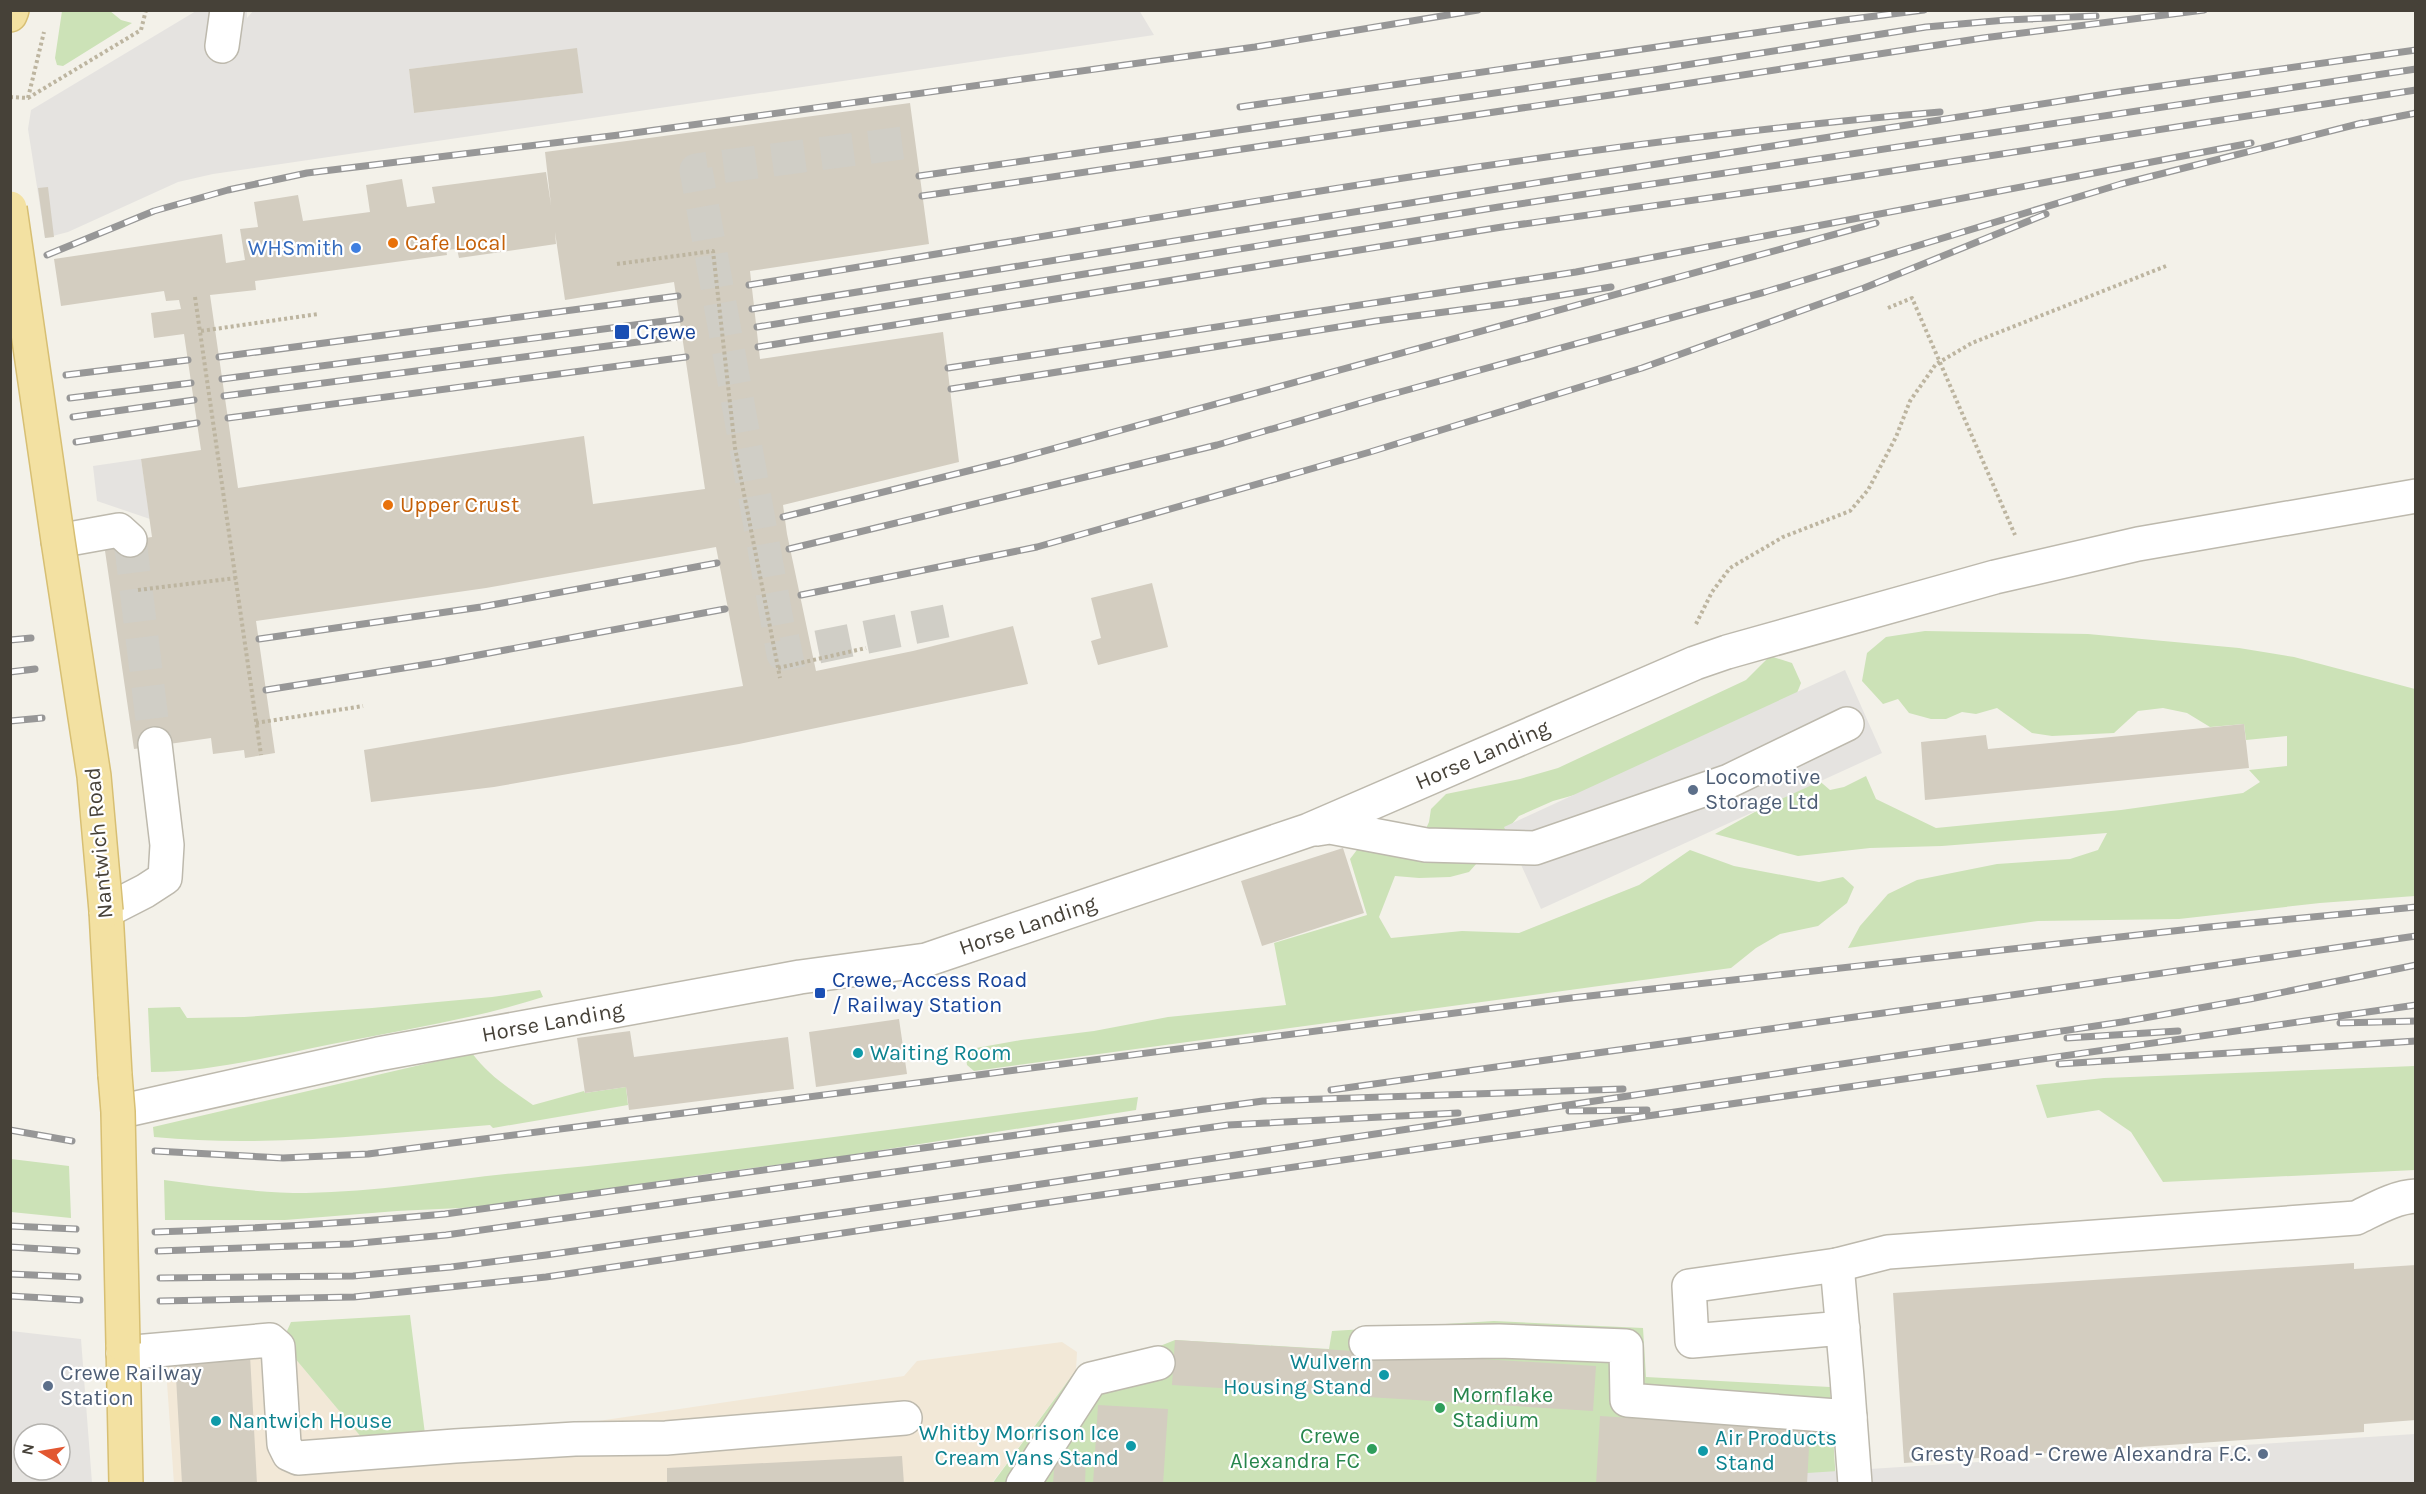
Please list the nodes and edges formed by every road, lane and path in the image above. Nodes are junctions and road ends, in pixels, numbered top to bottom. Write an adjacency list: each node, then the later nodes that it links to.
1 (12, 10): 4 (main road)
2 (146, 10): 8 (path)
3 (227, 10): 6 (lane)
4 (10, 15)
5 (47, 21): 8 (path)
6 (222, 46)
7 (10, 97): 8 (path)
8 (28, 98)
9 (10, 208): 19 (main road, Nantwich Road, bridge)
10 (616, 264): 25 (path, bridge)
11 (2166, 266): 16 (path)
12 (195, 297): 15 (path)
13 (1888, 308): 16 (path)
14 (318, 314): 15 (path)
15 (201, 331): 21 (path)
16 (1940, 362): 20 (path); 24 (path)
17 (2415, 496): 20 (lane, Horse Landing)
18 (130, 540): 19 (lane)
19 (58, 541): 33 (main road, Nantwich Road, bridge)
20 (2029, 569): 24 (lane, Horse Landing)
21 (236, 578): 22 (path); 28 (path)
22 (138, 590)
23 (866, 648): 25 (path)
24 (1695, 663): 32 (lane, Horse Landing)
25 (778, 668): 26 (path, bridge)
26 (780, 678)
27 (363, 706): 28 (path)
28 (256, 723): 31 (path)
29 (1847, 724): 32 (lane)
30 (155, 744): 33 (lane)
31 (261, 755)
32 (1309, 830): 34 (lane, Horse Landing)
33 (106, 911): 34 (main road, Nantwich Road, bridge)
34 (118, 1112): 39 (main road, Nantwich Road, bridge)
35 (2415, 1196): 36 (lane)
36 (1837, 1265): 37 (lane); 37 (lane)
37 (1843, 1328): 41 (lane)
38 (1366, 1343): 41 (lane)
39 (123, 1348): 42 (lane); 43 (main road, Nantwich Road)
40 (1158, 1363): 44 (lane)
41 (1850, 1417): 45 (lane)
42 (905, 1418)
43 (126, 1484)
44 (1023, 1484)
45 (1855, 1484)

